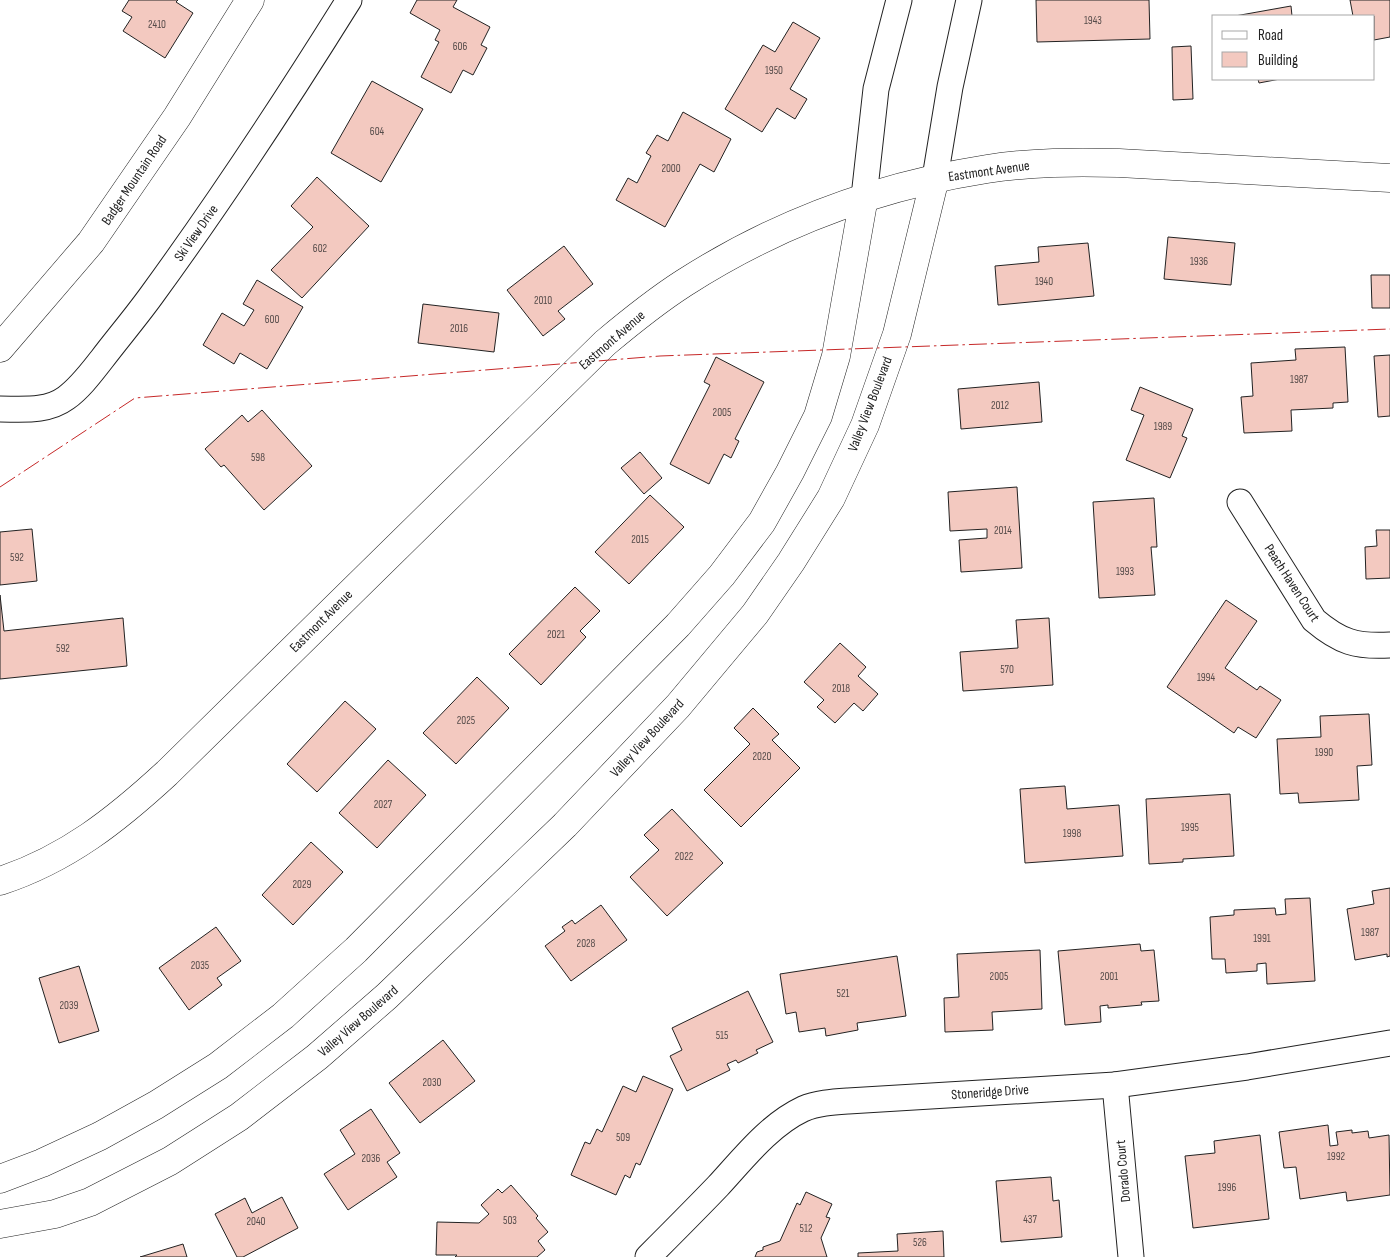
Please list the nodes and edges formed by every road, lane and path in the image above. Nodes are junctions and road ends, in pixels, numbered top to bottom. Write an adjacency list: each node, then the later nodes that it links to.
1 (250, 0): 8 (street, Badger Mountain Road)
2 (349, 0): 9 (street, Ski View Drive)
3 (899, 0): 7 (street)
4 (969, 0): 5 (street, Valley View Boulevard)
5 (935, 178): 6 (street, Eastmont Avenue); 7 (street, Eastmont Avenue); 16 (street, Valley View Boulevard)
6 (1390, 178)
7 (864, 197): 12 (street, Eastmont Avenue); 15 (street)
8 (0, 348)
9 (0, 408)
10 (1240, 502): 11 (street, Peach Haven Court)
11 (1390, 645)
12 (7, 876)
13 (1390, 1043): 14 (street, Stoneridge Drive)
14 (1115, 1085): 17 (street, Stoneridge Drive); 18 (street, Dorado Court)
15 (0, 1179)
16 (0, 1224)
17 (648, 1257)
18 (1130, 1257)

